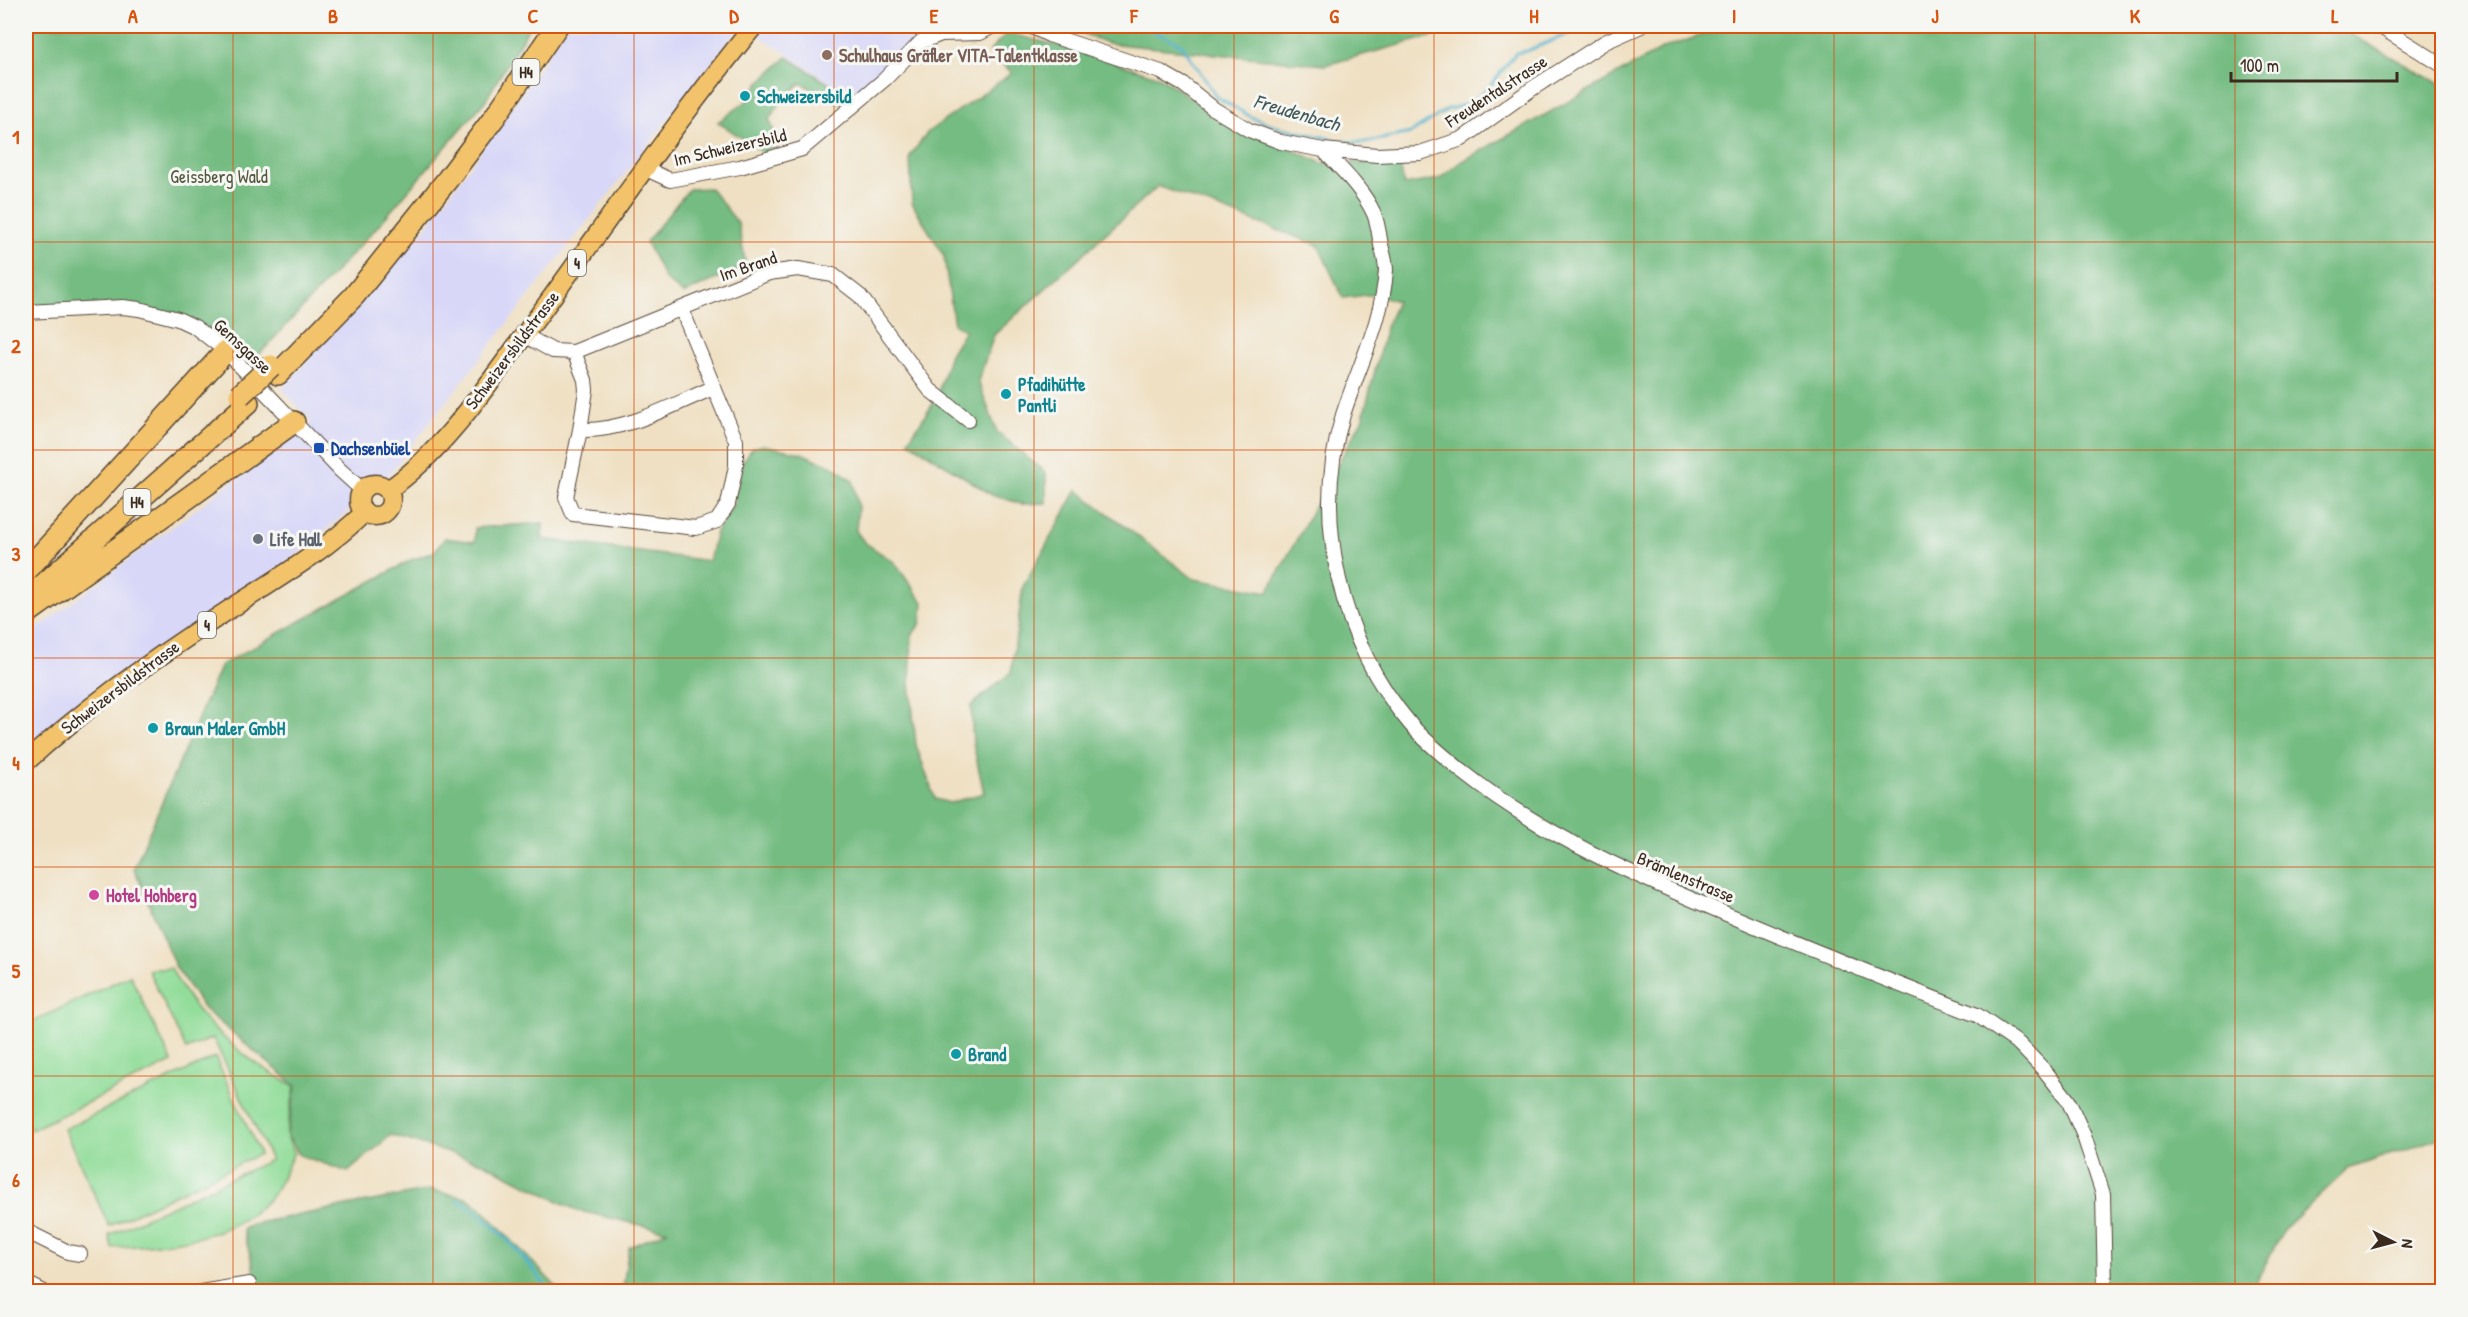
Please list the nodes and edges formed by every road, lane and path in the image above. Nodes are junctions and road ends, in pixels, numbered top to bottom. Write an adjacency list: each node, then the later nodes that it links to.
1 (557, 26): 17 (highway, H4)
2 (754, 26): 9 (main road, Schweizersbildstrasse / 4)
3 (993, 26): 9 (street, Im Schweizersbild)
4 (1030, 26): 8 (street, Freudentalstrasse)
5 (1641, 26): 8 (street, Freudentalstrasse)
6 (2379, 26): 7 (street)
7 (2442, 65)
8 (1323, 150): 35 (street, Brämlenstrasse)
9 (646, 169): 13 (main road, Schweizersbildstrasse / 4)
10 (682, 310): 15 (street, Im Brand); 16 (street); 18 (street, Im Brand)
11 (26, 312): 12 (street); 14 (street, Gemsgasse)
12 (26, 326)
13 (524, 335): 15 (street); 22 (main road, Schweizersbildstrasse / 4)
14 (226, 351): 19 (street, Gemsgasse); 24 (highway)
15 (574, 352): 20 (street)
16 (713, 388): 20 (street); 20 (street)
17 (244, 399): 25 (highway, H4); 26 (highway, H4)
18 (968, 420)
19 (294, 422): 21 (street, Gemsgasse); 27 (highway)
20 (580, 430)
21 (362, 490): 22 (main road); 23 (main road)
22 (388, 490): 23 (main road, 4)
23 (365, 512): 28 (main road, Schweizersbildstrasse / 4)
24 (26, 571)
25 (26, 586)
26 (26, 600)
27 (26, 614)
28 (26, 762)
29 (26, 1231): 30 (street)
30 (80, 1254)
31 (26, 1283): 33 (street)
32 (249, 1284): 34 (street)
33 (44, 1292)
34 (201, 1292)
35 (2105, 1292)

